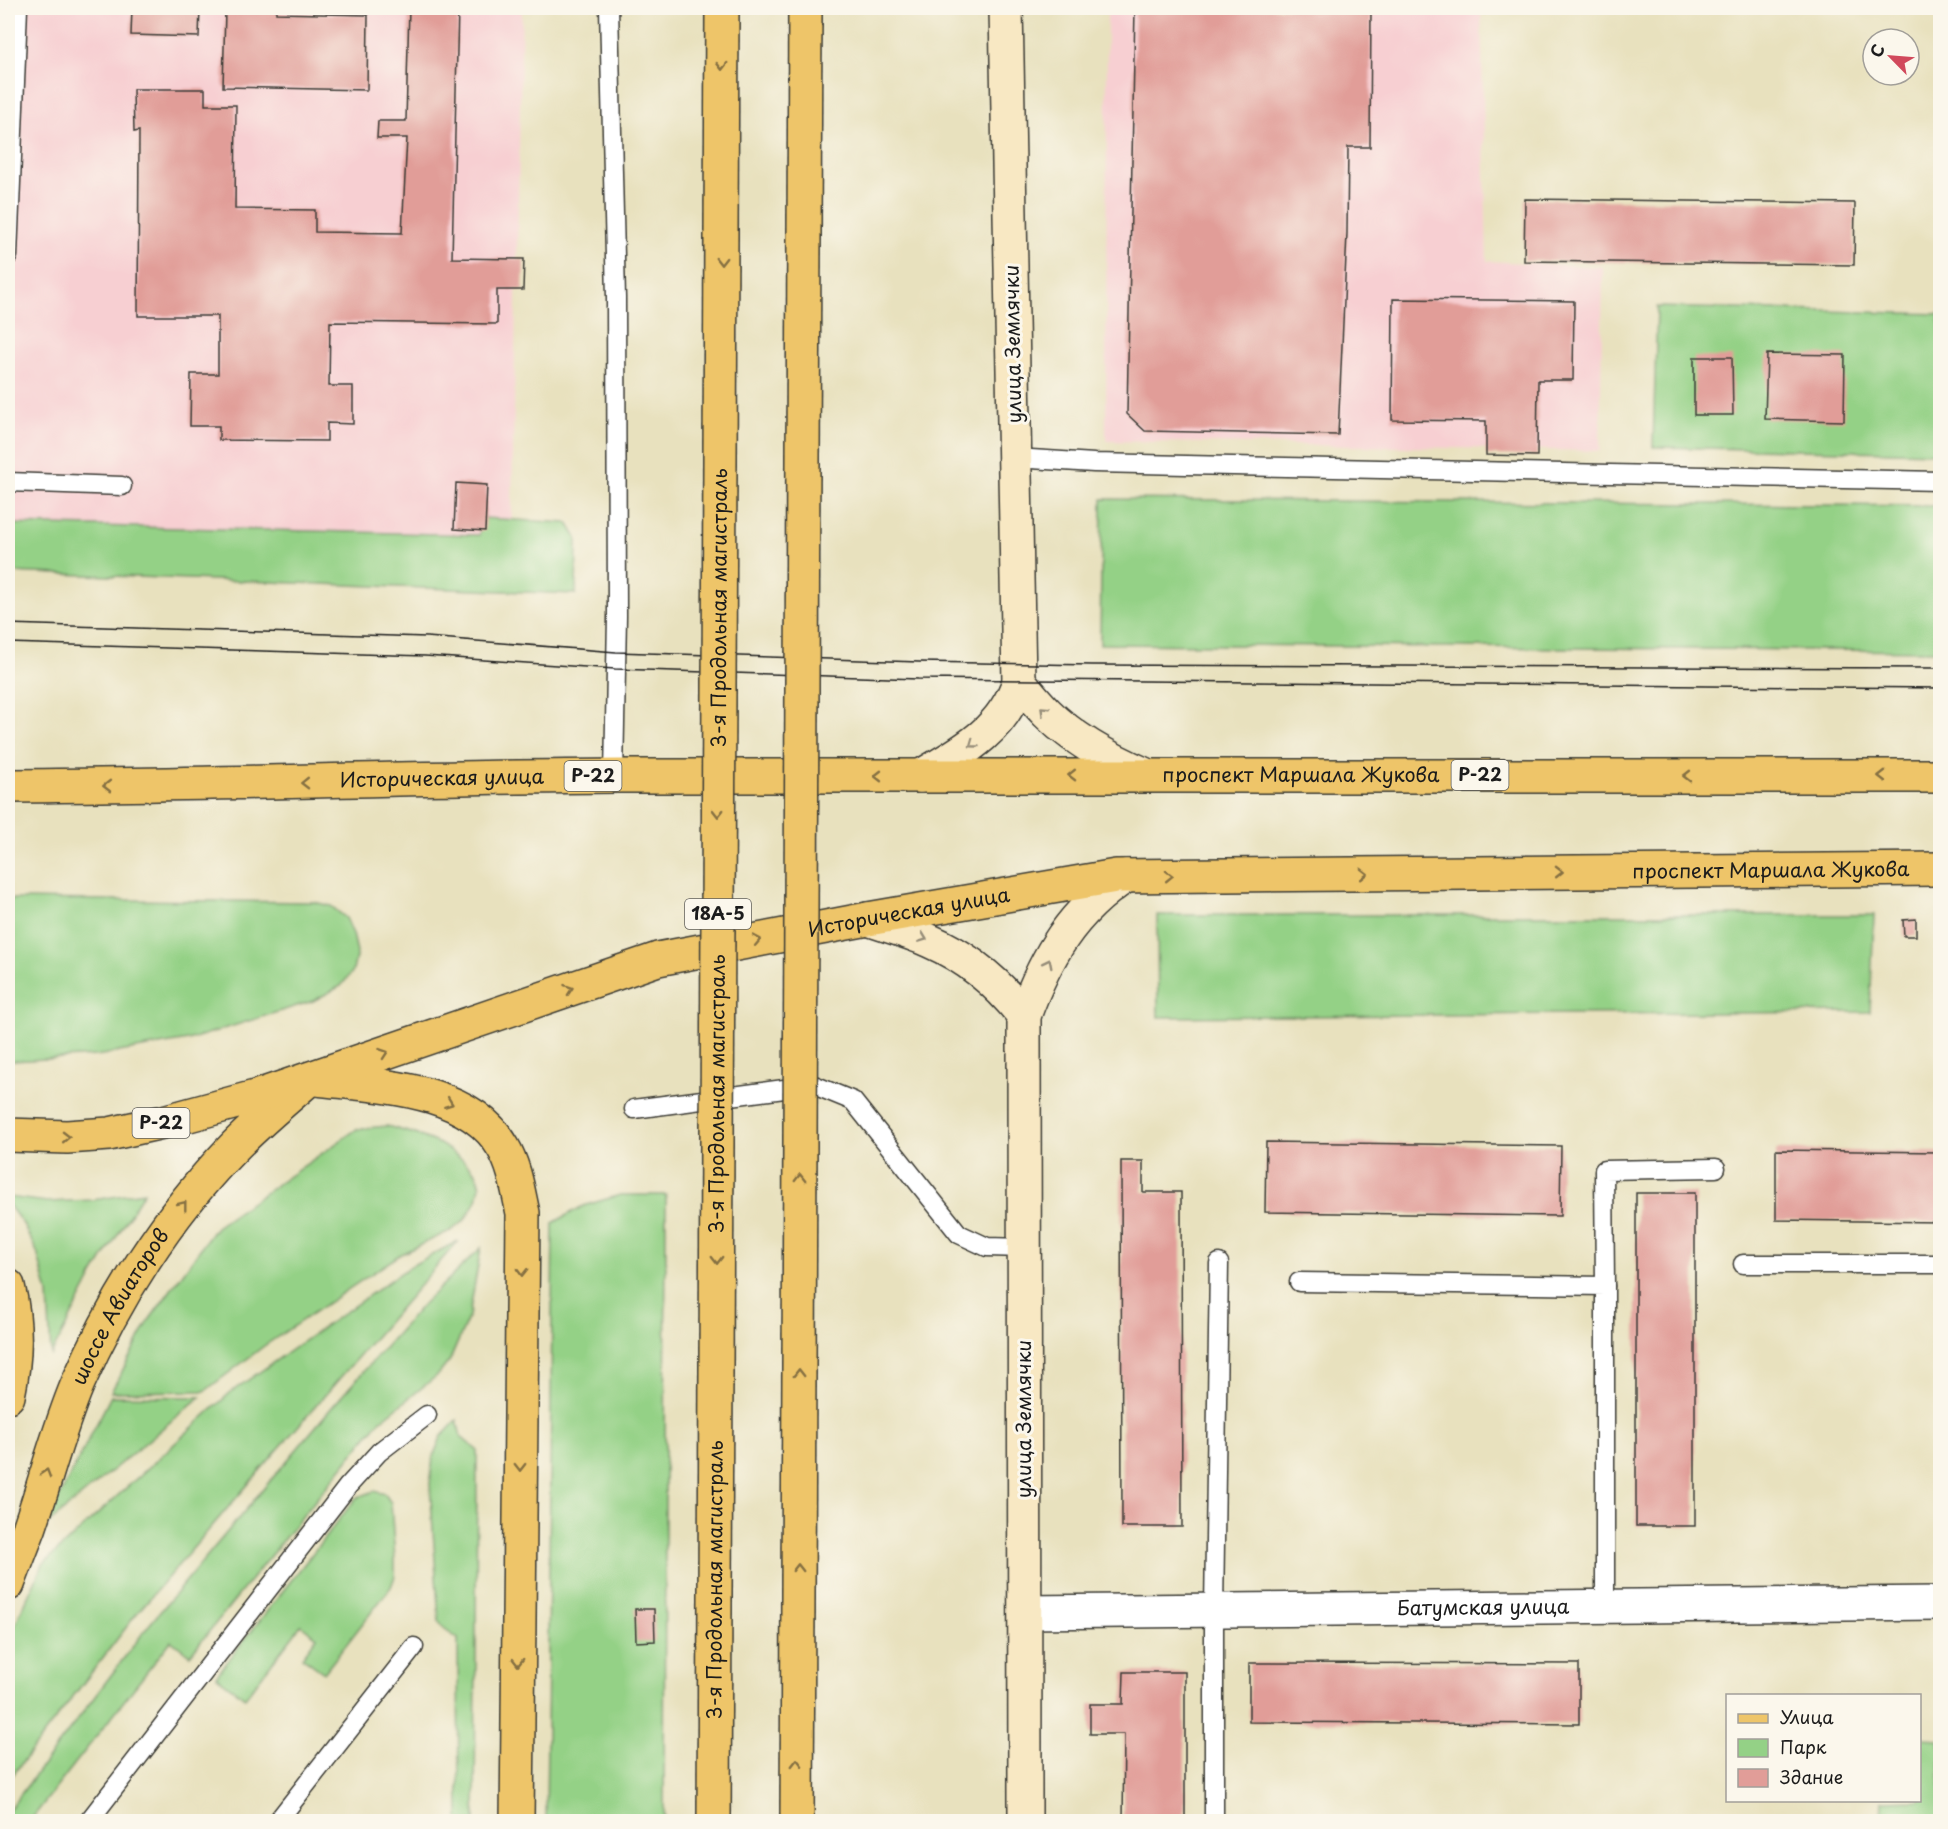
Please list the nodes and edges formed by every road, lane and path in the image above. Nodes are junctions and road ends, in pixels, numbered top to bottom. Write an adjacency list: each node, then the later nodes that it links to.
1 (18, 8): 6 (lane)
2 (609, 8): 13 (lane)
3 (722, 8): 45 (main road, 3-я Продольная магистраль / 18А-5, one-way to 45, bridge)
4 (805, 8): 46 (main road, one-way to 4, bridge)
5 (1006, 8): 7 (main road, улица Землячки)
6 (8, 256)
7 (1015, 458): 8 (lane); 11 (main road, улица Землячки)
8 (1941, 481)
9 (8, 482): 10 (lane)
10 (122, 486)
11 (1019, 681): 12 (main road, one-way to 11); 14 (main road, one-way to 14)
12 (1146, 775): 15 (main road, проспект Маршала Жукова / Р-22, one-way to 15); 16 (main road, проспект Маршала Жукова / Р-22, one-way to 12)
13 (614, 776): 14 (main road, Историческая улица / Р-22, one-way to 13); 17 (main road, Историческая улица / Р-22, one-way to 17)
14 (921, 776): 15 (main road, Историческая улица / Р-22)
15 (1020, 776)
16 (1941, 776)
17 (8, 786)
18 (1941, 869): 19 (main road, проспект Маршала Жукова / Р-22, one-way to 18)
19 (1126, 876): 20 (main road, проспект Маршала Жукова / Р-22); 22 (main road, one-way to 19)
20 (1028, 891): 21 (main road, Историческая улица / Р-22)
21 (868, 919): 22 (main road, one-way to 22); 23 (main road, Историческая улица / Р-22, one-way to 21)
22 (1024, 1016): 27 (main road, улица Землячки)
23 (309, 1078): 25 (main road, Р-22, one-way to 23); 36 (main road, шоссе Авиаторов, one-way to 23); 44 (main road, one-way to 44)
24 (634, 1109): 27 (lane)
25 (8, 1135)
26 (1716, 1168): 33 (lane)
27 (1024, 1248): 40 (main road, улица Землячки)
28 (1219, 1263): 39 (lane)
29 (1743, 1264): 30 (lane)
30 (1941, 1264)
31 (1299, 1282): 33 (lane)
32 (8, 1286): 34 (main road)
33 (1605, 1286): 38 (lane)
34 (8, 1396)
35 (428, 1415): 43 (lane)
36 (8, 1584)
37 (1941, 1603): 38 (street, Батумская улица)
38 (1605, 1607): 39 (street, Батумская улица)
39 (1214, 1610): 40 (street, Батумская улица); 48 (lane)
40 (1024, 1612): 47 (main road, улица Землячки)
41 (414, 1647): 42 (lane)
42 (280, 1818)
43 (88, 1821)
44 (517, 1821)
45 (714, 1821)
46 (797, 1821)
47 (1025, 1821)
48 (1214, 1821)

